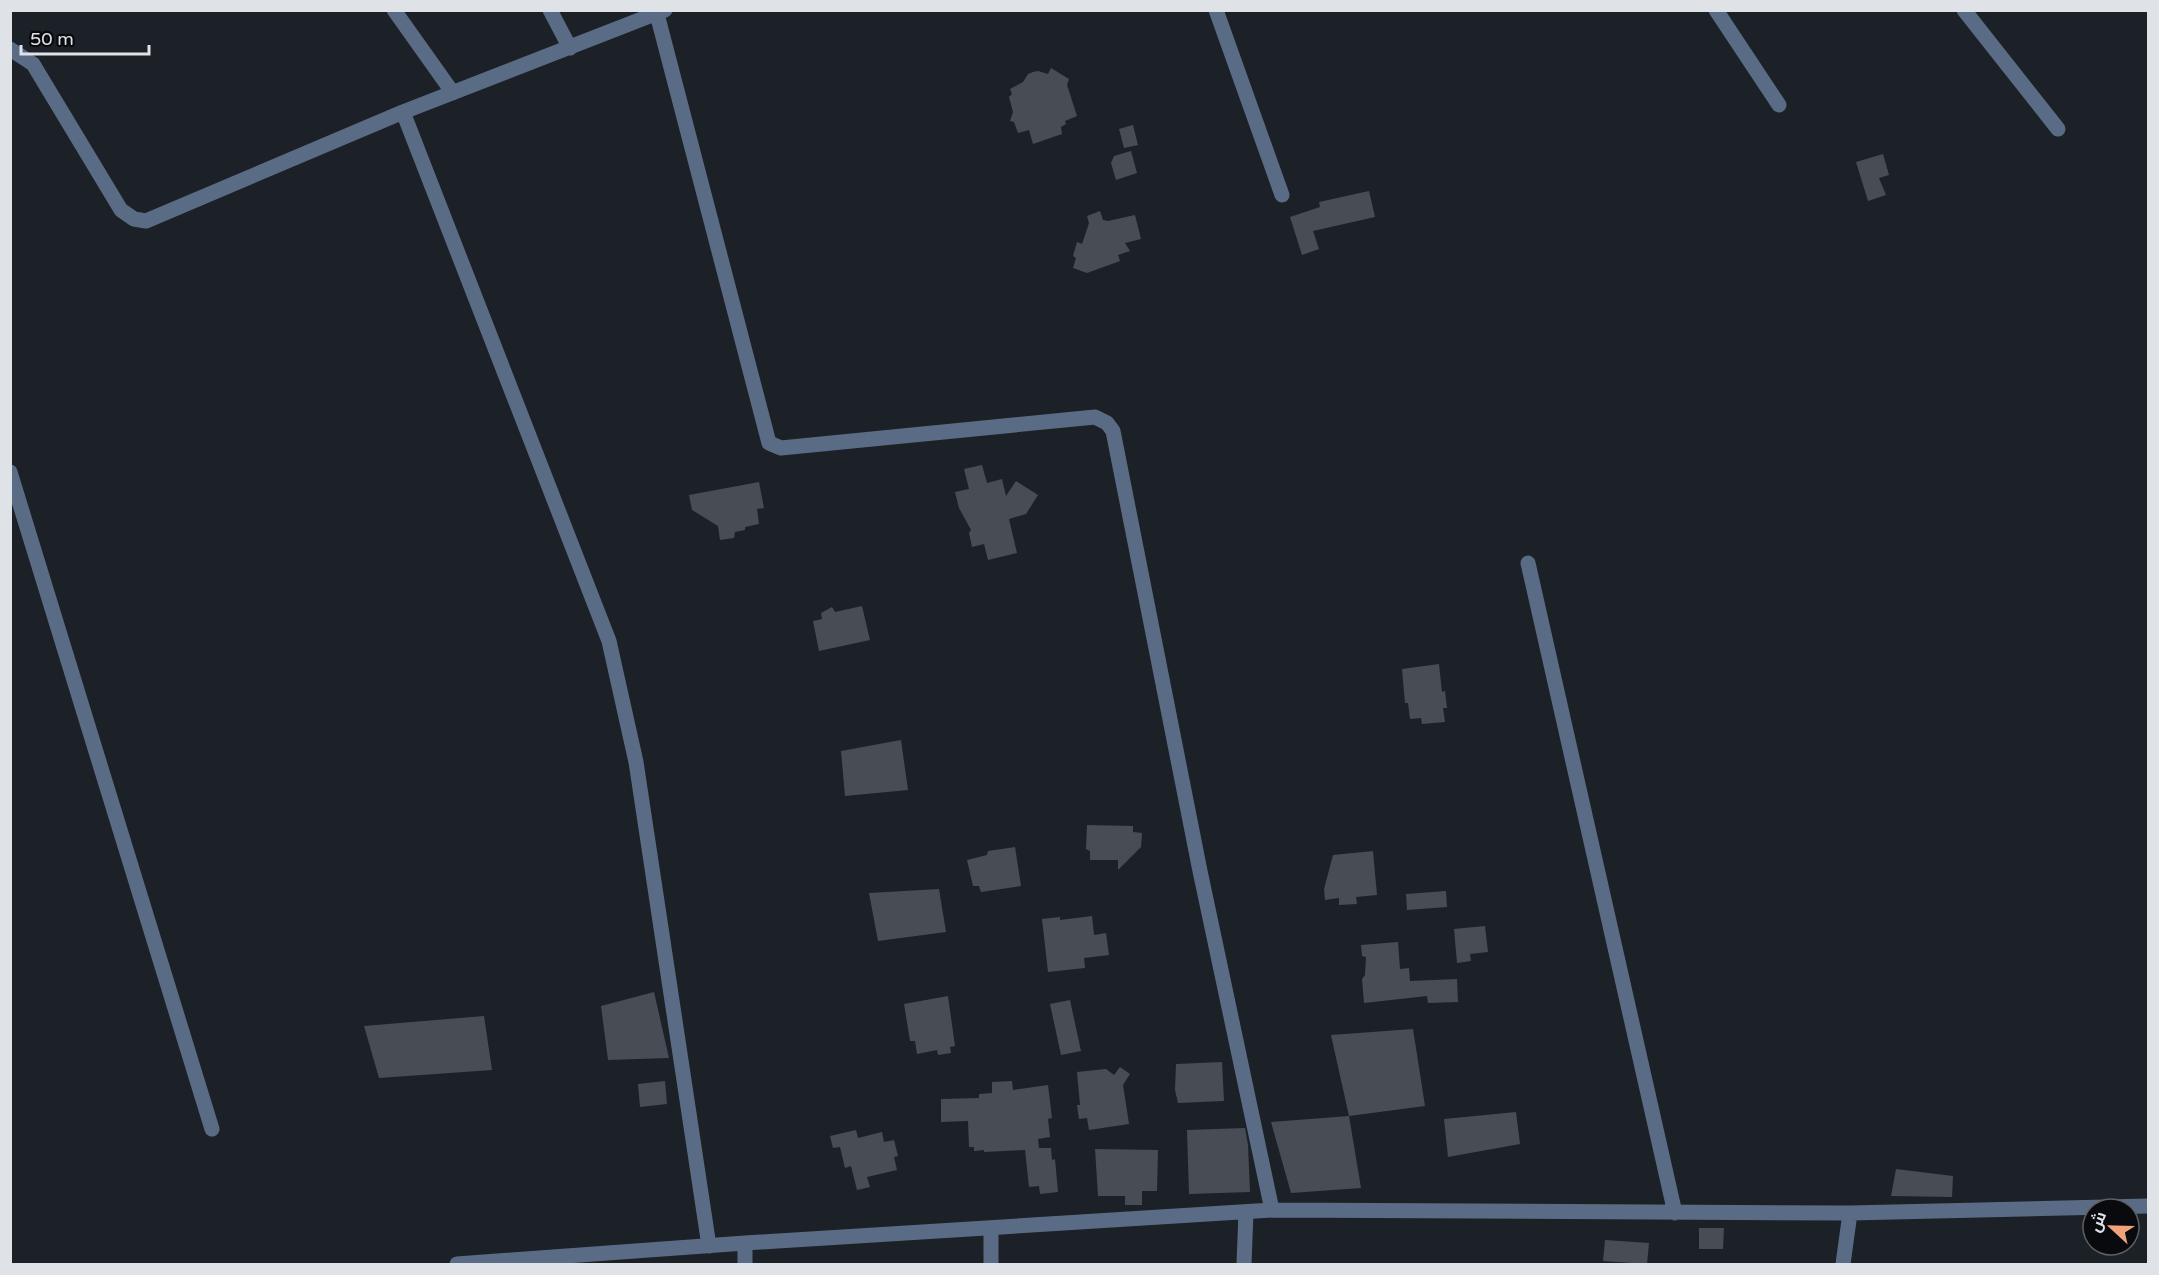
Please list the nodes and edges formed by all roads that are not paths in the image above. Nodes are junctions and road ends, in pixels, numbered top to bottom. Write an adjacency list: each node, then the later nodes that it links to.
1 (394, 10): 9 (street)
2 (550, 10): 7 (street)
3 (1216, 10): 13 (street)
4 (1716, 10): 10 (street)
5 (1964, 10): 12 (street)
6 (661, 12): 7 (street); 18 (street)
7 (570, 48): 9 (street)
8 (10, 49): 11 (street)
9 (453, 93): 11 (street)
10 (1779, 105)
11 (403, 112): 24 (street)
12 (2058, 129)
13 (1282, 195)
14 (10, 472): 16 (street)
15 (1528, 563): 20 (street)
16 (212, 1129)
17 (2148, 1206): 21 (street)
18 (1272, 1210): 19 (street); 20 (street)
19 (1246, 1212): 22 (street); 28 (street)
20 (1675, 1213): 21 (street)
21 (1850, 1213): 29 (street)
22 (991, 1228): 23 (street); 27 (street)
23 (745, 1243): 24 (street); 26 (street)
24 (709, 1246): 25 (street)
25 (457, 1264)
26 (745, 1264)
27 (991, 1264)
28 (1244, 1264)
29 (1842, 1264)

